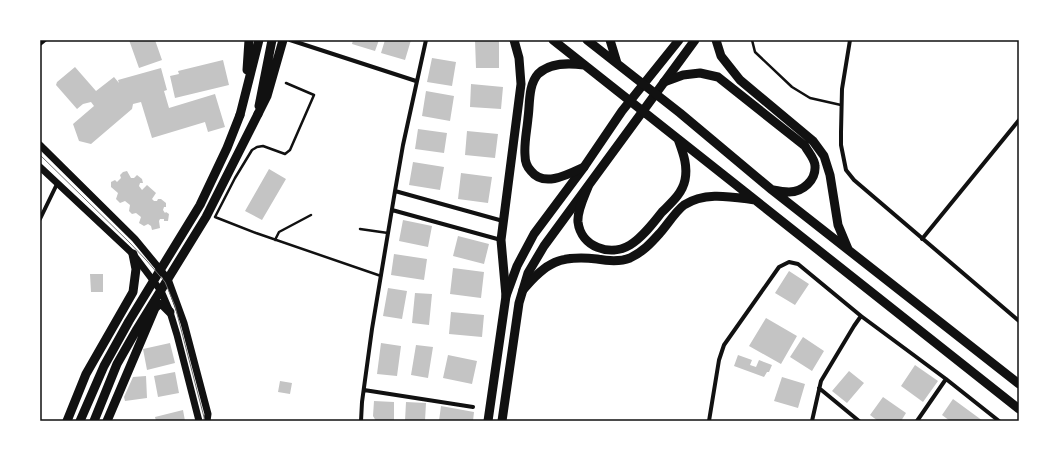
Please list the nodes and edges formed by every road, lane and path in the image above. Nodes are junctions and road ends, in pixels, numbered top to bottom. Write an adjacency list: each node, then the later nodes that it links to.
1 (44, 40): 17 (street)
2 (250, 40): 25 (main road)
3 (259, 40): 25 (main road)
4 (272, 40): 24 (main road)
5 (283, 40): 24 (main road)
6 (290, 40): 20 (street)
7 (426, 40): 20 (street)
8 (514, 40): 39 (main road)
9 (553, 40): 19 (main road)
10 (587, 40): 18 (main road)
11 (610, 40): 18 (main road)
12 (678, 40): 29 (main road)
13 (695, 40): 21 (main road)
14 (716, 40): 45 (main road)
15 (752, 40): 23 (lane)
16 (850, 40): 23 (street)
17 (40, 44)
18 (618, 64): 33 (main road)
19 (584, 65): 27 (main road); 29 (main road)
20 (416, 81): 34 (street)
21 (664, 82): 32 (main road); 33 (main road)
22 (286, 84): 43 (lane)
23 (842, 105): 42 (street)
24 (258, 114): 61 (main road)
25 (240, 115): 60 (main road)
26 (1019, 120): 42 (street)
27 (678, 139): 32 (main road); 35 (main road)
28 (40, 145): 64 (street)
29 (584, 167): 49 (main road)
30 (41, 169): 31 (street)
31 (57, 184): 38 (street); 46 (street)
32 (588, 187): 48 (main road)
33 (772, 190): 45 (main road)
34 (395, 191): 36 (street); 39 (street)
35 (756, 200): 48 (main road); 58 (main road)
36 (392, 210): 41 (street); 44 (street)
37 (311, 216): 43 (lane)
38 (40, 219)
39 (503, 222): 44 (main road)
40 (360, 229): 41 (lane)
41 (388, 233): 47 (street)
42 (922, 239): 52 (street)
43 (275, 240): 47 (lane)
44 (501, 240): 49 (main road)
45 (848, 250): 54 (main road)
46 (133, 254): 50 (street); 59 (main road)
47 (381, 276): 56 (street)
48 (523, 290): 67 (main road)
49 (506, 296): 66 (main road)
50 (170, 312): 62 (main road); 63 (street)
51 (861, 316): 53 (street); 55 (street); 68 (street)
52 (1019, 321)
53 (946, 379): 71 (street); 72 (street)
54 (1019, 384)
55 (819, 388): 69 (street); 70 (street)
56 (364, 390): 57 (street); 65 (street)
57 (473, 407)
58 (1019, 409)
59 (67, 421)
60 (80, 421)
61 (94, 421)
62 (107, 421)
63 (199, 421)
64 (207, 421)
65 (361, 421)
66 (488, 421)
67 (502, 421)
68 (709, 421)
69 (812, 421)
70 (859, 421)
71 (917, 421)
72 (999, 421)

